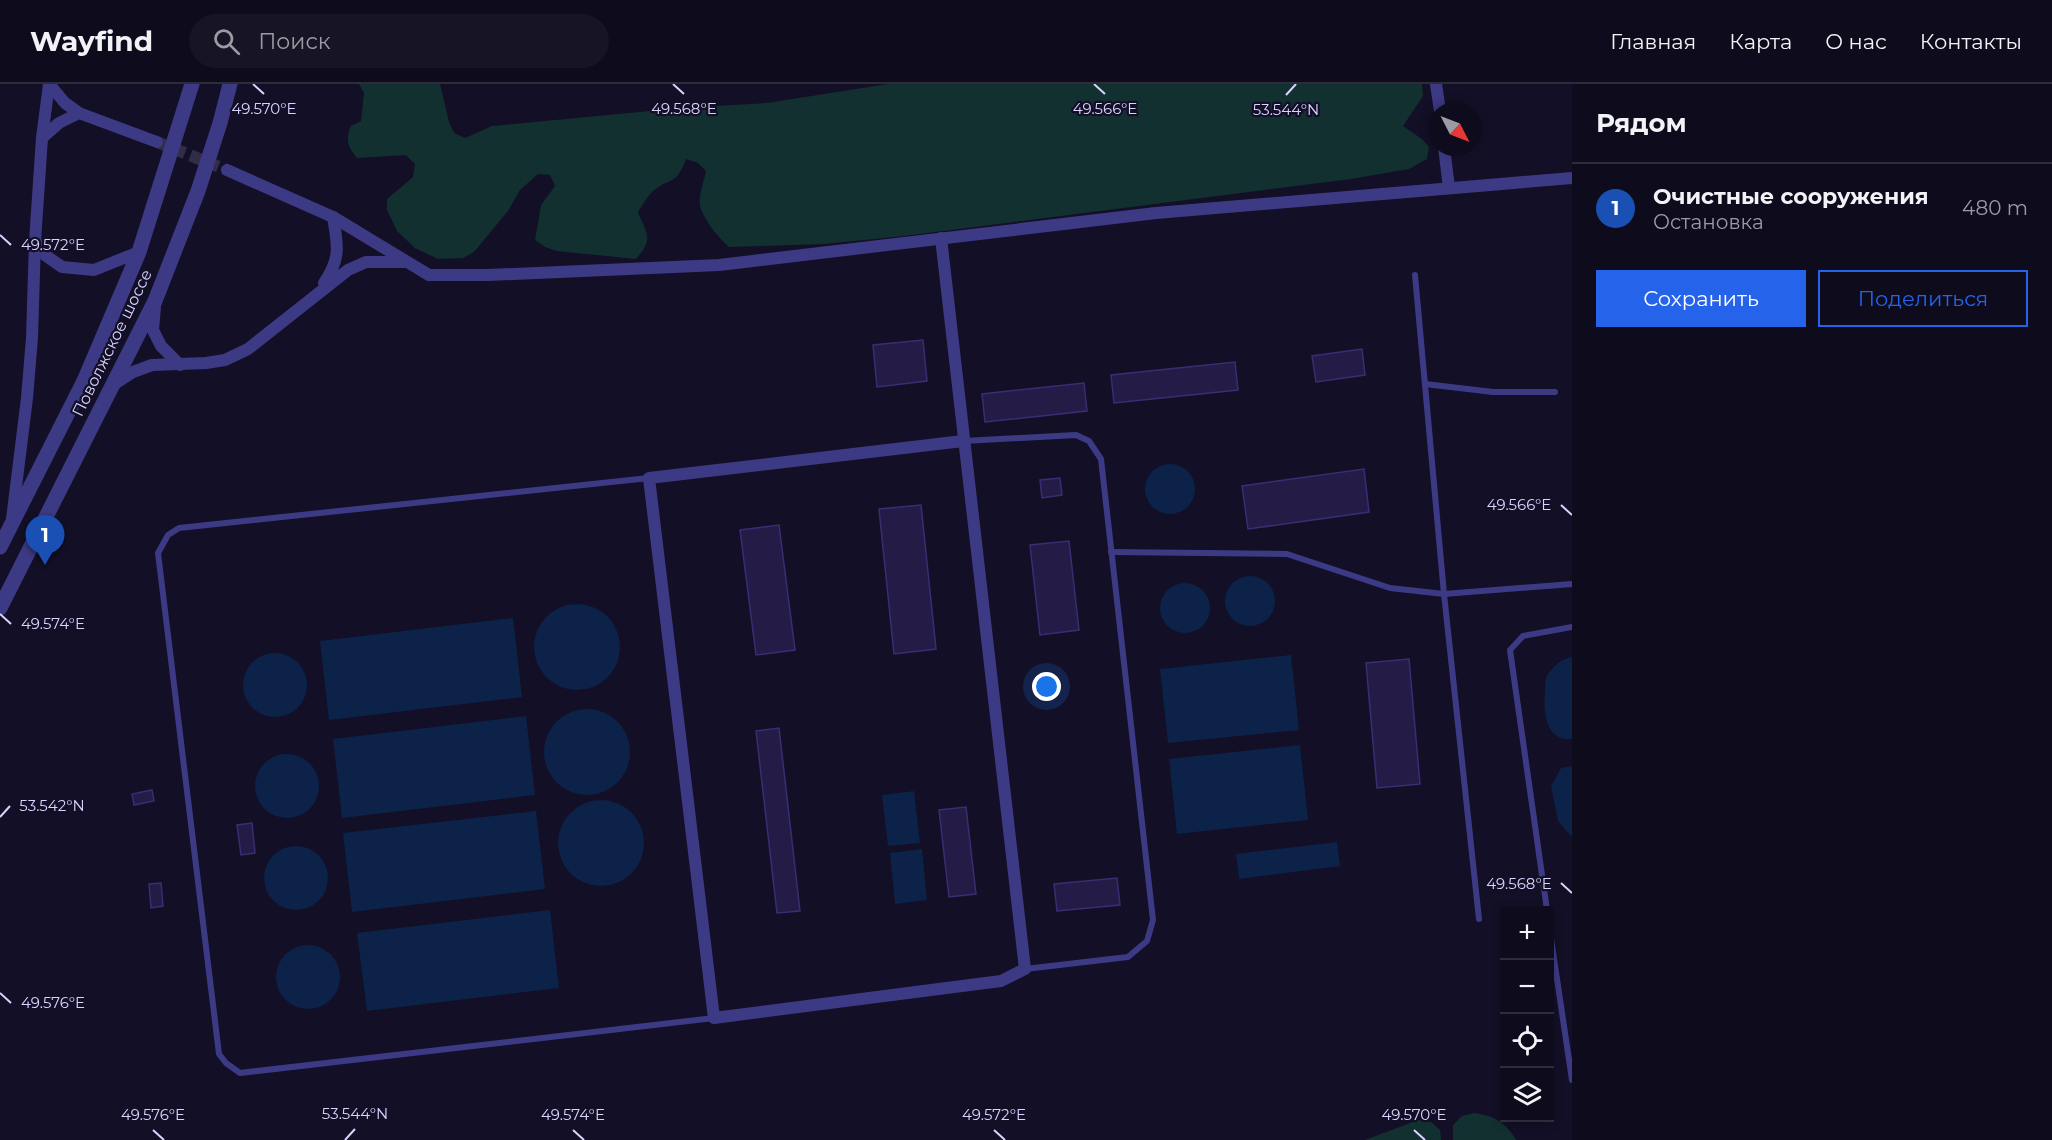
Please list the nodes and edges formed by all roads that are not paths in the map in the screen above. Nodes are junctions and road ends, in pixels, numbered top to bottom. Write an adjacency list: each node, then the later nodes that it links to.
1 (49, 84): 6 (street); 7 (street)
2 (192, 84): 16 (street, Поволжское шоссе)
3 (230, 84): 20 (street, Поволжское шоссе)
4 (1436, 84): 5 (street)
5 (1439, 102)
6 (79, 113): 7 (street); 8 (street)
7 (42, 138): 15 (street)
8 (157, 142)
9 (1445, 156): 12 (street)
10 (227, 170): 13 (street)
11 (1572, 178): 12 (street)
12 (1449, 188): 14 (street)
13 (333, 217): 17 (street); 19 (street)
14 (941, 238): 17 (street); 25 (street)
15 (34, 241): 16 (street); 27 (street)
16 (139, 252): 27 (street, Поволжское шоссе)
17 (404, 262): 19 (street)
18 (1415, 275): 22 (lane)
19 (316, 294): 21 (street)
20 (155, 301): 21 (street); 23 (street, Поволжское шоссе)
21 (180, 365): 23 (street)
22 (1425, 384): 24 (lane); 31 (lane)
23 (112, 385): 32 (street, Поволжское шоссе)
24 (1555, 392)
25 (963, 441): 26 (street); 29 (lane); 37 (street)
26 (649, 478): 38 (street); 38 (lane)
27 (11, 526): 28 (street, Поволжское шоссе)
28 (0, 547)
29 (1111, 552): 31 (lane); 37 (lane)
30 (1572, 584): 31 (lane)
31 (1444, 594): 35 (lane)
32 (0, 608)
33 (1572, 627): 34 (lane)
34 (1545, 906)
35 (1479, 919)
36 (1554, 959): 39 (lane)
37 (1025, 969): 38 (street)
38 (714, 1018)
39 (1572, 1080)

